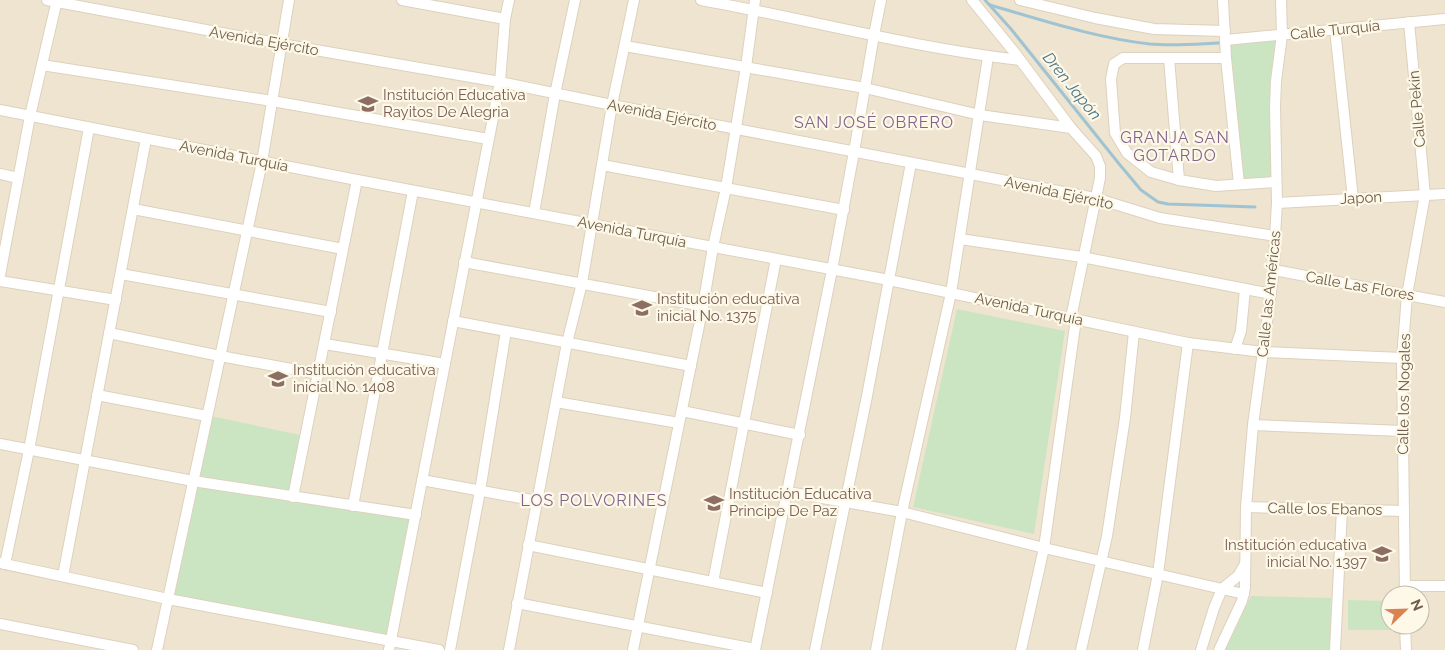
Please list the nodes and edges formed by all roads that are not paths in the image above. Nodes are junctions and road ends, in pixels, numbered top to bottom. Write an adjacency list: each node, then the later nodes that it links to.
1 (289, 0): 21 (street)
2 (402, 0): 14 (street)
3 (509, 0): 14 (street)
4 (575, 0): 31 (street)
5 (634, 0): 22 (street)
6 (701, 0): 13 (street)
7 (882, 0): 18 (street)
8 (972, 0): 26 (street)
9 (1020, 0): 20 (street, Calle Turquía)
10 (1223, 0): 20 (street)
11 (1281, 0): 19 (street, Calle las Américas)
12 (53, 1): 21 (street, Avenida Ejército); 27 (street)
13 (754, 5): 18 (street); 28 (street)
14 (506, 19): 29 (street)
15 (1445, 19): 16 (street, Calle Turquía)
16 (1410, 22): 17 (street, Calle Turquía); 56 (street, Calle Pekín)
17 (1335, 29): 19 (street, Calle Turquía); 58 (street)
18 (874, 35): 23 (street); 30 (street)
19 (1282, 35): 20 (street, Calle Turquía); 51 (street, Calle las Américas)
20 (1225, 36): 25 (street)
21 (282, 44): 29 (street, Avenida Ejército); 32 (street)
22 (625, 46): 28 (street); 33 (street)
23 (988, 57): 26 (street); 35 (street)
24 (1169, 58): 25 (street); 50 (street); 50 (street)
25 (1226, 58): 52 (street)
26 (1020, 60): 38 (street)
27 (42, 65): 32 (street); 36 (street)
28 (746, 67): 30 (street); 39 (street)
29 (500, 82): 31 (street, Avenida Ejército); 41 (street)
30 (865, 88): 35 (street); 42 (street)
31 (555, 94): 33 (street, Avenida Ejército); 63 (street)
32 (272, 102): 41 (street); 43 (street)
33 (612, 105): 39 (street, Avenida Ejército); 45 (street)
34 (0, 110): 36 (street, Avenida Turquía)
35 (980, 115): 38 (street); 47 (street)
36 (30, 116): 37 (street, Avenida Turquía); 48 (street)
37 (89, 128): 40 (street, Avenida Turquía); 82 (street)
38 (1071, 128): 57 (street)
39 (736, 129): 42 (street, Avenida Ejército); 53 (street)
40 (146, 139): 43 (street, Avenida Turquía); 61 (street)
41 (488, 139): 59 (street)
42 (854, 152): 44 (street, Avenida Ejército); 62 (street)
43 (262, 162): 49 (street, Avenida Turquía); 65 (street)
44 (911, 163): 47 (street, Avenida Ejército); 78 (street)
45 (602, 165): 53 (street); 64 (street)
46 (0, 174): 48 (street)
47 (970, 175): 57 (street, Avenida Ejército); 68 (street)
48 (18, 178): 66 (street)
49 (357, 180): 54 (street, Avenida Turquía); 70 (street)
50 (1179, 180): 52 (street)
51 (1276, 182): 52 (street); 60 (street, Calle las Américas)
52 (1239, 184)
53 (726, 188): 62 (street); 69 (street)
54 (413, 191): 59 (street, Avenida Turquía); 101 (street)
55 (1445, 194): 56 (street, Japon)
56 (1425, 195): 58 (street, Japon); 86 (street, Calle los Nogales)
57 (1095, 198): 67 (street, Avenida Ejército); 71 (street)
58 (1353, 199): 60 (street, Japon)
59 (476, 203): 63 (street, Avenida Turquía); 73 (street)
60 (1278, 203): 67 (street, Calle las Américas)
61 (133, 209): 65 (street); 76 (street)
62 (844, 210): 74 (street)
63 (534, 213): 64 (street, Avenida Turquía)
64 (592, 224): 69 (street, Avenida Turquía); 80 (street)
65 (247, 230): 70 (street); 84 (street)
66 (4, 232): 77 (street)
67 (1275, 236): 75 (street, Calle las Américas)
68 (960, 239): 71 (street); 83 (street)
69 (713, 247): 72 (street, Avenida Turquía); 89 (street)
70 (343, 249): 90 (street)
71 (1082, 257): 81 (street); 91 (street)
72 (776, 259): 74 (street, Avenida Turquía); 112 (street)
73 (464, 262): 80 (street); 92 (street)
74 (832, 270): 78 (street, Avenida Turquía); 115 (street)
75 (1274, 270): 85 (street, Calle las Américas); 86 (street, Calle Las Flores)
76 (120, 274): 84 (street); 87 (street)
77 (0, 275)
78 (889, 280): 83 (street, Avenida Turquía); 125 (street)
79 (0, 281): 82 (street)
80 (582, 283): 89 (street); 96 (street)
81 (1245, 289): 85 (street); 99 (street)
82 (59, 291): 87 (street); 117 (street)
83 (951, 293): 91 (street, Avenida Turquía); 130 (street)
84 (233, 294): 90 (street); 102 (street)
85 (1271, 294): 100 (street, Calle las Américas)
86 (1407, 295): 88 (street, Calle Las Flores); 103 (street, Calle los Nogales)
87 (116, 300): 95 (street)
88 (1445, 302)
89 (703, 306): 105 (street)
90 (331, 312): 98 (street)
91 (1074, 318): 94 (street, Avenida Turquía); 133 (street)
92 (453, 321): 93 (street); 104 (street)
93 (506, 331): 96 (street); 121 (street)
94 (1134, 332): 97 (street, Avenida Turquía); 134 (street)
95 (109, 333): 102 (street); 107 (street)
96 (567, 343): 105 (street); 108 (street)
97 (1188, 343): 99 (street, Avenida Turquía); 138 (street)
98 (324, 344): 101 (street); 106 (street)
99 (1235, 349): 100 (street, Avenida Turquía)
100 (1263, 352): 103 (street, Avenida Turquía); 113 (street, Calle las Américas)
101 (382, 354): 104 (street); 126 (street)
102 (220, 356): 106 (street); 110 (street)
103 (1402, 358): 114 (street, Calle los Nogales)
104 (445, 364): 119 (street)
105 (691, 366): 109 (street)
106 (319, 374): 123 (street)
107 (97, 395): 110 (street); 118 (street)
108 (556, 402): 111 (street); 124 (street)
109 (682, 411): 111 (street); 112 (street)
110 (207, 416): 120 (street)
111 (679, 423): 137 (street)
112 (744, 423): 115 (street); 140 (street)
113 (1253, 425): 114 (street); 127 (street, Calle las Américas)
114 (1403, 431): 129 (street, Calle los Nogales)
115 (800, 434): 122 (street)
116 (0, 444): 117 (street)
117 (30, 450): 118 (street); 135 (street)
118 (85, 461): 120 (street); 139 (street)
119 (422, 480): 121 (street); 131 (street)
120 (193, 482): 123 (street); 147 (street)
121 (480, 490): 124 (street); 156 (street)
122 (788, 492): 125 (street); 146 (street)
123 (293, 497): 126 (street)
124 (537, 501): 132 (street)
125 (844, 502): 130 (street); 160 (street)
126 (353, 506): 131 (street)
127 (1246, 507): 128 (street, Calle los Ebanos); 136 (street, Calle las Américas)
128 (1342, 509): 129 (street, Calle los Ebanos); 167 (street)
129 (1404, 511): 141 (street, Calle los Nogales)
130 (902, 512): 133 (street); 161 (street)
131 (416, 515): 152 (street)
132 (528, 545): 137 (street); 148 (street)
133 (1044, 548): 134 (street); 162 (street)
134 (1102, 560): 138 (street); 163 (street)
135 (3, 563): 139 (street)
136 (1245, 564): 144 (street); 145 (street, Calle las Américas)
137 (649, 569): 140 (street); 150 (street)
138 (1158, 574): 144 (street); 164 (street)
139 (62, 576): 147 (street)
140 (713, 582): 146 (street)
141 (1405, 585)
142 (1445, 586): 143 (street)
143 (1430, 588)
144 (1222, 589): 145 (street); 165 (street)
145 (1244, 591): 166 (street)
146 (767, 593): 159 (street)
147 (168, 599): 152 (street); 154 (street)
148 (517, 603): 150 (street); 157 (street)
149 (0, 624): 153 (street)
150 (638, 626): 158 (street); 159 (street)
151 (1405, 635): 168 (street)
152 (390, 646): 155 (street)
153 (133, 650)
154 (157, 650)
155 (439, 650)
156 (450, 650)
157 (508, 650)
158 (633, 650)
159 (755, 650)
160 (815, 650)
161 (876, 650)
162 (1021, 650)
163 (1081, 650)
164 (1142, 650)
165 (1201, 650)
166 (1219, 650)
167 (1335, 650)
168 (1406, 650)

